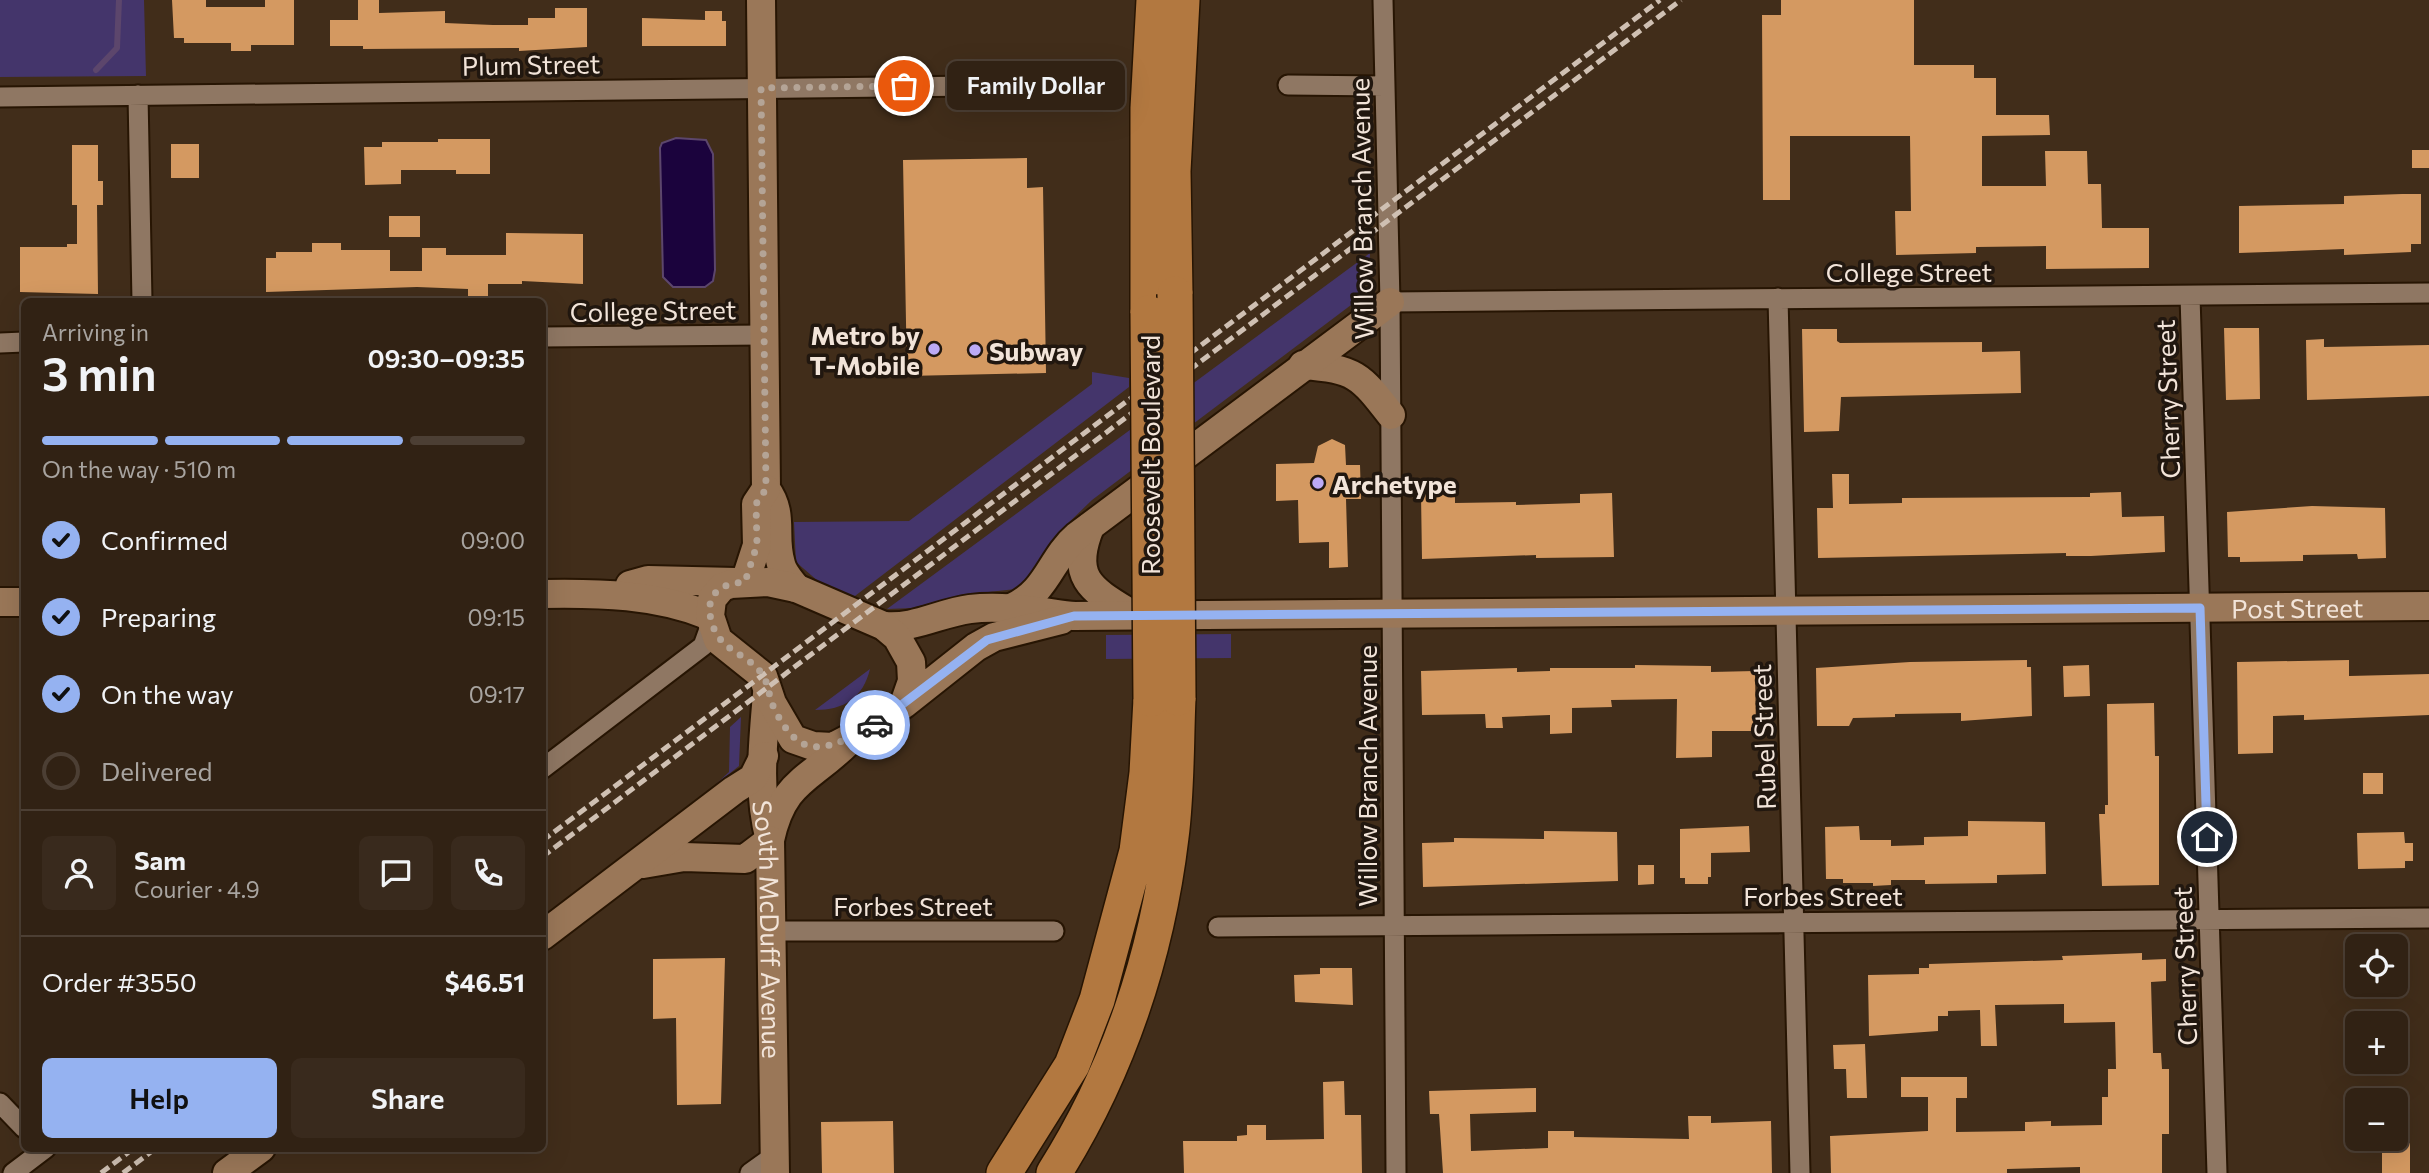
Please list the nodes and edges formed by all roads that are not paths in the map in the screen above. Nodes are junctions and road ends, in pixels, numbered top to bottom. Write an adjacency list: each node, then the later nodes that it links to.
1 (761, 0): 8 (main road)
2 (1154, 0): 16 (highway, Roosevelt Boulevard)
3 (1182, 0): 16 (highway, Roosevelt Boulevard)
4 (1383, 0): 7 (street, Willow Branch Avenue)
5 (1063, 85): 8 (street, Plum Street)
6 (1288, 85): 7 (street)
7 (1384, 86): 15 (street, Willow Branch Avenue)
8 (761, 88): 9 (street, Plum Street); 17 (main road)
9 (138, 95): 10 (street, Plum Street); 13 (street)
10 (0, 97)
11 (2429, 293): 12 (street, College Street)
12 (2190, 296): 14 (street, College Street); 33 (street, Cherry Street)
13 (142, 298)
14 (1778, 298): 15 (street, College Street); 34 (street, Rubel Street)
15 (1390, 302): 21 (main road); 22 (street, Willow Branch Avenue)
16 (1161, 304): 41 (highway, Roosevelt Boulevard, bridge)
17 (764, 335): 18 (street, College Street); 23 (main road)
18 (546, 337)
19 (21, 342): 20 (street)
20 (0, 343)
21 (1303, 365): 22 (main road); 24 (main road)
22 (1391, 415): 35 (street, Willow Branch Avenue)
23 (766, 489): 25 (main road); 26 (main road)
24 (1090, 527): 32 (main road); 36 (main road)
25 (741, 582): 26 (main road); 27 (main road); 39 (main road)
26 (796, 588): 38 (main road)
27 (593, 593): 28 (main road); 39 (main road)
28 (546, 594)
29 (0, 602): 30 (main road)
30 (21, 602)
31 (2429, 606): 33 (main road, Post Street)
32 (1011, 608): 37 (main road, Post Street); 38 (main road, Post Street)
33 (2200, 608): 34 (main road, Post Street); 48 (street, Cherry Street)
34 (1785, 612): 35 (main road, Post Street); 50 (street, Rubel Street)
35 (1390, 614): 36 (main road, Post Street); 51 (street, Willow Branch Avenue)
36 (1133, 615): 37 (main road, Post Street)
37 (1074, 616): 42 (main road, Post Street)
38 (884, 626): 42 (main road)
39 (708, 628): 40 (main road); 45 (street)
40 (768, 688): 43 (main road); 44 (main road, South McDuff Avenue)
41 (1165, 698): 64 (highway, Roosevelt Boulevard); 65 (highway, Roosevelt Boulevard)
42 (904, 704): 43 (main road, Post Street)
43 (855, 735): 46 (main road)
44 (764, 756): 46 (main road, South McDuff Avenue); 47 (main road)
45 (546, 766)
46 (770, 840): 47 (main road); 54 (main road, South McDuff Avenue)
47 (636, 865): 55 (main road)
48 (2208, 918): 49 (street, Forbes Street); 50 (street, Forbes Street); 68 (street, Cherry Street)
49 (2429, 918)
50 (1796, 922): 51 (street, Forbes Street); 67 (street, Rubel Street)
51 (1393, 926): 52 (street, Forbes Street); 66 (street, Willow Branch Avenue)
52 (1218, 927)
53 (1054, 931): 54 (street, Forbes Street)
54 (771, 932): 60 (main road, South McDuff Avenue)
55 (546, 933)
56 (0, 1103): 57 (street)
57 (21, 1125)
58 (40, 1152): 61 (street)
59 (256, 1152): 62 (main road)
60 (775, 1164): 63 (street)
61 (13, 1173)
62 (228, 1173)
63 (750, 1173)
64 (1004, 1173)
65 (1054, 1173)
66 (1396, 1173)
67 (1800, 1173)
68 (2217, 1173)

